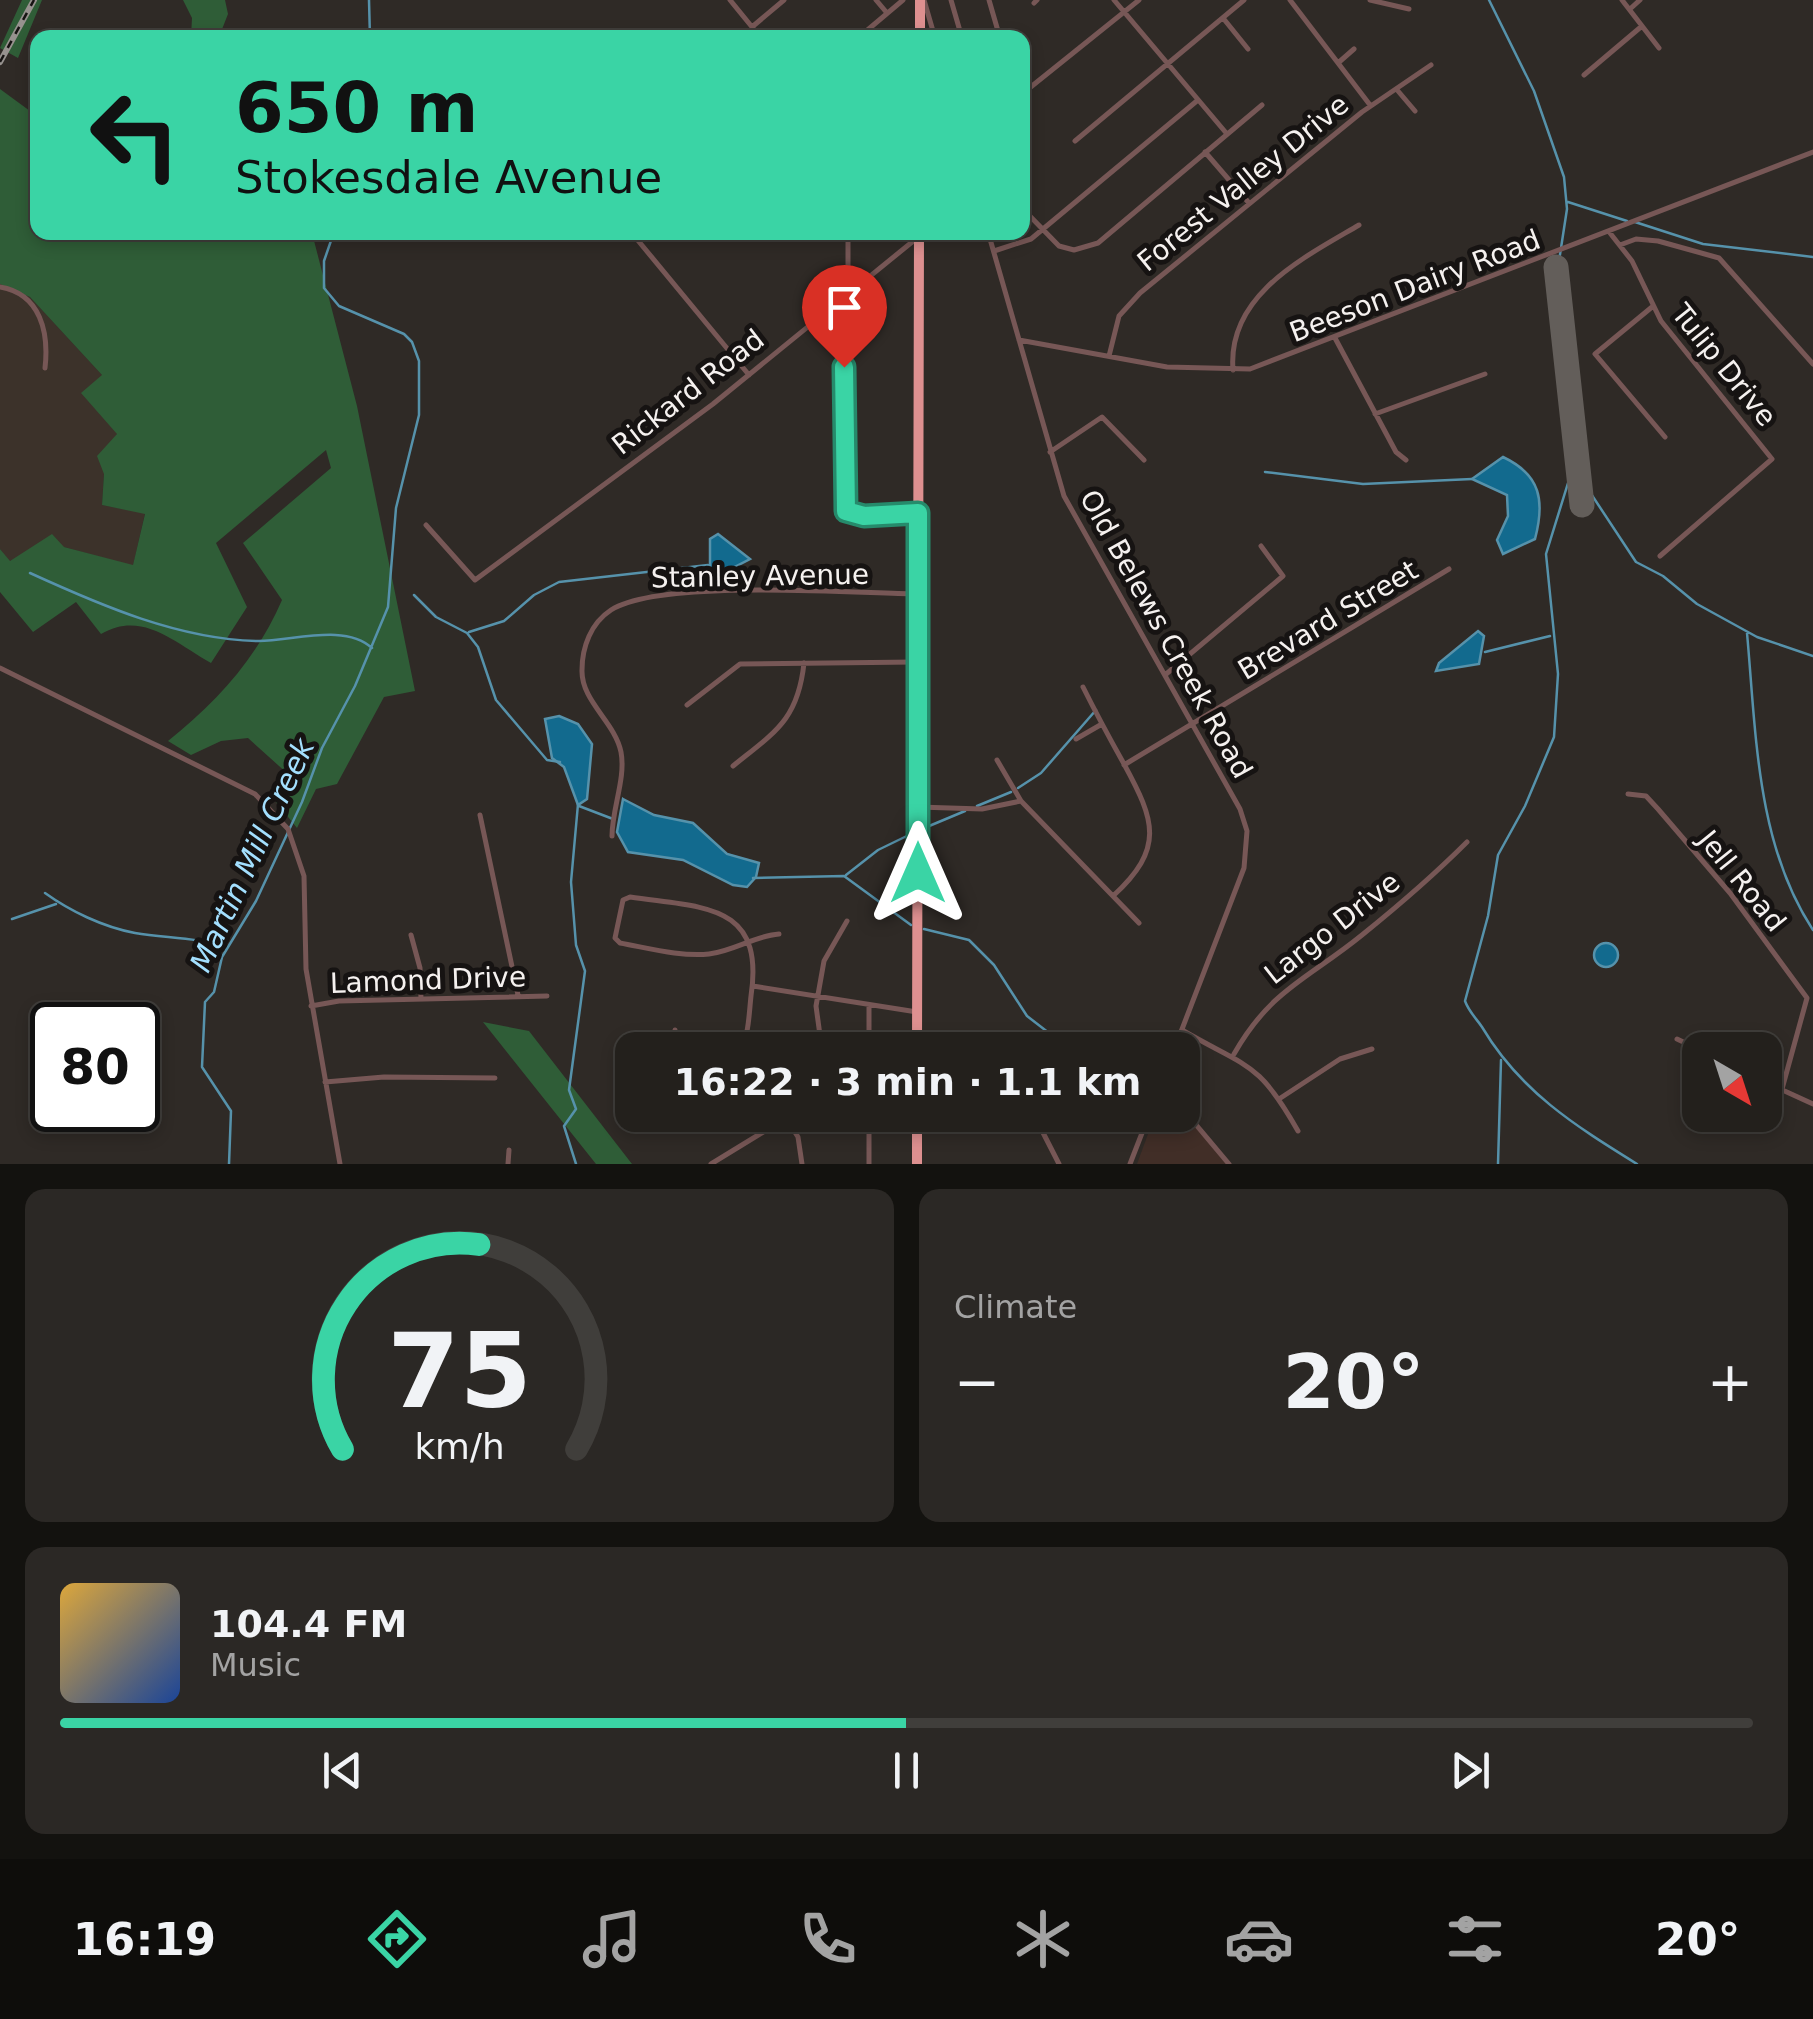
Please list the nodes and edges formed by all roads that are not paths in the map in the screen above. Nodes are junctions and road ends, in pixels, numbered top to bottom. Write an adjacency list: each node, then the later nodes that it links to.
1 (730, 0): 21 (street)
2 (784, 0): 21 (street)
3 (876, 0): 18 (street)
4 (903, 0): 18 (street)
5 (922, 0): 24 (highway); 25 (street)
6 (951, 0): 26 (street)
7 (989, 0): 27 (street)
8 (1114, 0): 17 (street)
9 (1140, 0): 17 (street)
10 (1244, 0): 19 (street)
11 (1290, 0): 31 (street)
12 (1370, 0): 16 (street)
13 (1622, 0): 15 (street)
14 (1640, 0): 15 (street)
15 (1630, 9): 20 (street)
16 (1409, 10)
17 (1125, 12): 32 (street); 35 (street)
18 (887, 13): 23 (street)
19 (1222, 18): 29 (street); 32 (street)
20 (1642, 26): 28 (street); 34 (street)
21 (752, 27): 22 (street)
22 (754, 30)
23 (867, 30)
24 (920, 30)
25 (932, 30)
26 (960, 30)
27 (998, 30)
28 (1660, 48)
29 (1248, 49)
30 (1354, 49): 31 (street)
31 (1338, 63): 39 (street)
32 (1167, 64): 37 (street); 42 (street)
33 (1431, 65): 36 (street, Forest Valley Drive)
34 (1584, 75)
35 (1030, 88)
36 (1398, 90): 39 (street, Forest Valley Drive); 40 (street)
37 (1198, 100): 41 (street); 48 (street)
38 (1262, 106): 41 (street)
39 (1370, 106): 45 (street, Forest Valley Drive)
40 (1415, 111)
41 (1227, 134): 43 (street)
42 (1075, 142)
43 (1205, 152): 45 (street); 48 (street)
44 (1813, 152): 49 (street, Beeson Dairy Road)
45 (1249, 204): 65 (street, Forest Valley Drive)
46 (1030, 217): 48 (street)
47 (1359, 225): 68 (street)
48 (1041, 230): 50 (street)
49 (1610, 232): 57 (street, Tulip Drive); 63 (street, Beeson Dairy Road)
50 (1030, 238)
51 (638, 240): 70 (street)
52 (848, 240): 59 (street)
53 (912, 240): 59 (street, Rickard Road)
54 (919, 240): 76 (highway)
55 (990, 240): 58 (street, Old Belews Creek Road)
56 (1027, 240): 58 (street)
57 (1620, 245): 62 (street, Tulip Drive); 66 (street)
58 (994, 252): 64 (street, Old Belews Creek Road)
59 (858, 286): 61 (street, Rickard Road)
60 (0, 287): 67 (street)
61 (845, 296): 70 (street, Rickard Road); 76 (street)
62 (1652, 307): 72 (street); 79 (street, Tulip Drive)
63 (1335, 338): 68 (street, Beeson Dairy Road); 71 (street)
64 (1018, 340): 65 (street, Beeson Dairy Road); 73 (street, Old Belews Creek Road)
65 (1109, 356): 68 (street, Beeson Dairy Road)
66 (1813, 364)
67 (45, 368)
68 (1233, 370)
69 (1485, 374): 71 (street)
70 (750, 375): 77 (street, Rickard Road)
71 (1375, 414): 75 (street)
72 (1666, 437)
73 (1050, 452): 74 (street); 85 (street, Old Belews Creek Road)
74 (1144, 460)
75 (1406, 460)
76 (918, 513): 81 (highway)
77 (426, 525)
78 (1260, 546): 85 (street)
79 (1660, 556)
80 (1449, 570): 89 (street, Brevard Street)
81 (918, 594): 82 (highway); 98 (street, Stanley Avenue)
82 (918, 662): 83 (street); 96 (highway)
83 (804, 663): 87 (street); 93 (street)
84 (0, 668): 112 (street)
85 (1164, 676): 89 (street, Old Belews Creek Road)
86 (1083, 687): 88 (street)
87 (687, 705)
88 (1102, 724): 90 (street); 92 (street)
89 (1193, 725): 92 (street, Brevard Street); 114 (street, Old Belews Creek Road)
90 (1076, 739)
91 (998, 760): 95 (street)
92 (1124, 765): 100 (street)
93 (733, 766)
94 (1628, 794): 125 (street, Jell Road)
95 (1021, 800): 96 (street); 100 (street)
96 (918, 807): 113 (highway)
97 (480, 815): 107 (street)
98 (612, 836)
99 (1467, 842): 122 (street, Largo Drive)
100 (1113, 896): 102 (street)
101 (847, 921): 109 (street)
102 (1139, 922)
103 (779, 934): 105 (street)
104 (412, 935): 110 (street)
105 (750, 940): 105 (street); 106 (street)
106 (753, 986): 109 (street); 115 (street)
107 (518, 996): 108 (street, Lamond Drive); 110 (street, Lamond Drive)
108 (548, 996)
109 (818, 997): 111 (street); 116 (street)
110 (420, 999): 112 (street, Lamond Drive)
111 (869, 1005): 113 (street); 117 (street)
112 (311, 1006): 124 (street)
113 (917, 1012): 118 (highway)
114 (1182, 1030): 122 (street)
115 (745, 1032)
116 (821, 1032)
117 (869, 1032)
118 (917, 1032)
119 (1677, 1039): 120 (street)
120 (1682, 1041)
121 (1372, 1049): 126 (street)
122 (1234, 1054): 126 (street)
123 (495, 1078): 124 (street)
124 (325, 1082): 137 (street)
125 (1782, 1089): 127 (street)
126 (1279, 1099): 129 (street)
127 (1813, 1104)
128 (1200, 1129): 145 (street)
129 (1298, 1131)
130 (763, 1132): 139 (street)
131 (795, 1132): 140 (street)
132 (869, 1132): 141 (street)
133 (917, 1132): 142 (highway)
134 (1042, 1132): 143 (street)
135 (1142, 1132): 144 (street)
136 (509, 1150): 138 (street)
137 (340, 1164)
138 (508, 1164)
139 (711, 1164)
140 (802, 1164)
141 (869, 1164)
142 (917, 1164)
143 (1058, 1164)
144 (1130, 1164)
145 (1229, 1164)

